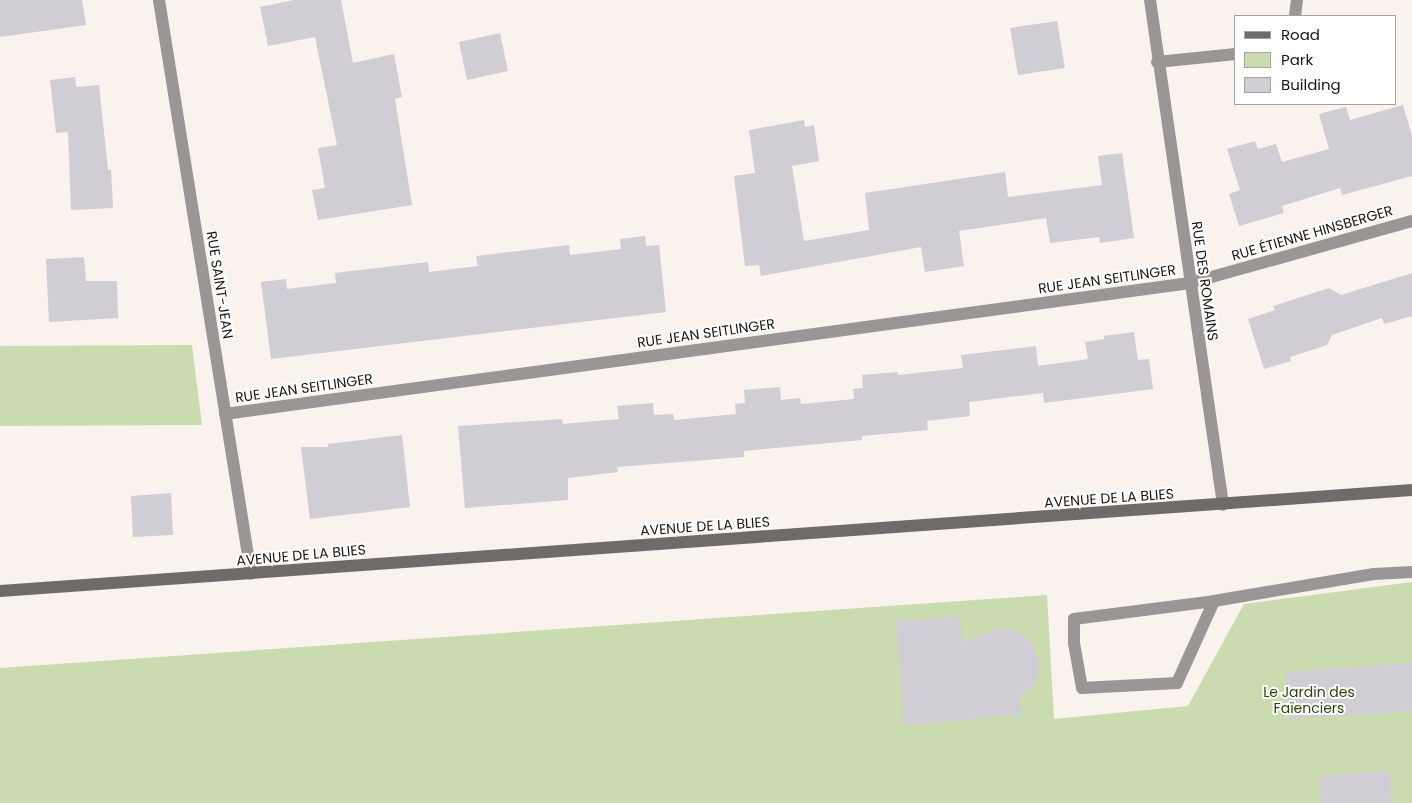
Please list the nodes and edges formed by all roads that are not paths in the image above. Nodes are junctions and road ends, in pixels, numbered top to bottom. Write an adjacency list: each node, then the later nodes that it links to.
1 (159, 0): 9 (street, RUE SAINT-JEAN)
2 (1150, 0): 6 (street, RUE DES ROMAINS)
3 (1297, 0): 4 (street)
4 (1295, 15)
5 (1234, 54): 6 (street)
6 (1157, 62): 8 (street, RUE DES ROMAINS)
7 (1412, 221): 8 (street, RUE ÉTIENNE HINSBERGER)
8 (1190, 283): 9 (street, RUE JEAN SEITLINGER); 11 (street, RUE DES ROMAINS)
9 (225, 414): 13 (street, RUE SAINT-JEAN)
10 (1412, 490): 11 (main road, AVENUE DE LA BLIES)
11 (1222, 505): 13 (main road, AVENUE DE LA BLIES)
12 (1412, 572): 15 (street)
13 (250, 574): 14 (main road, AVENUE DE LA BLIES)
14 (0, 592)
15 (1214, 601): 15 (street)

